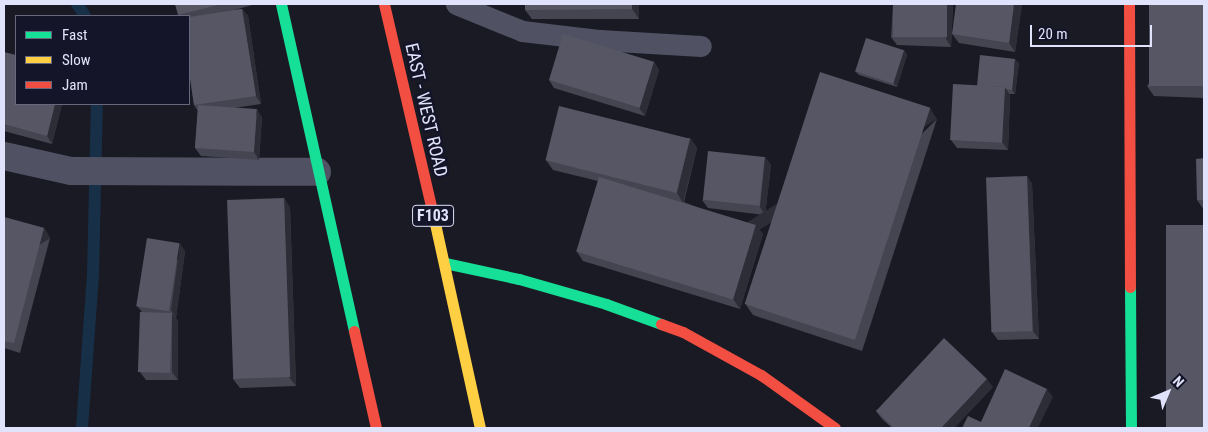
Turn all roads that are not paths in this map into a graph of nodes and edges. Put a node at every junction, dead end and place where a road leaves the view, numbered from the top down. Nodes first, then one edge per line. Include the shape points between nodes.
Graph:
1 (280, 4) edge
2 (384, 4) edge
3 (456, 4) edge
4 (1129, 4) edge
5 (701, 46) dead end
6 (4, 156) edge
7 (317, 172) junction
8 (445, 263) junction
9 (376, 428) edge
10 (480, 428) edge
11 (835, 428) edge
12 (1131, 428) edge

1 - 7 main road
2 - 8 main road, EAST - WEST ROAD / F103 via 414,143
3 - 5 lane via 522,31
4 - 12 main road
6 - 7 street via 72,170
7 - 9 main road via 351,308
8 - 10 main road, EAST - WEST ROAD / F103
8 - 11 main road via 519,278 606,304 683,332 761,375

